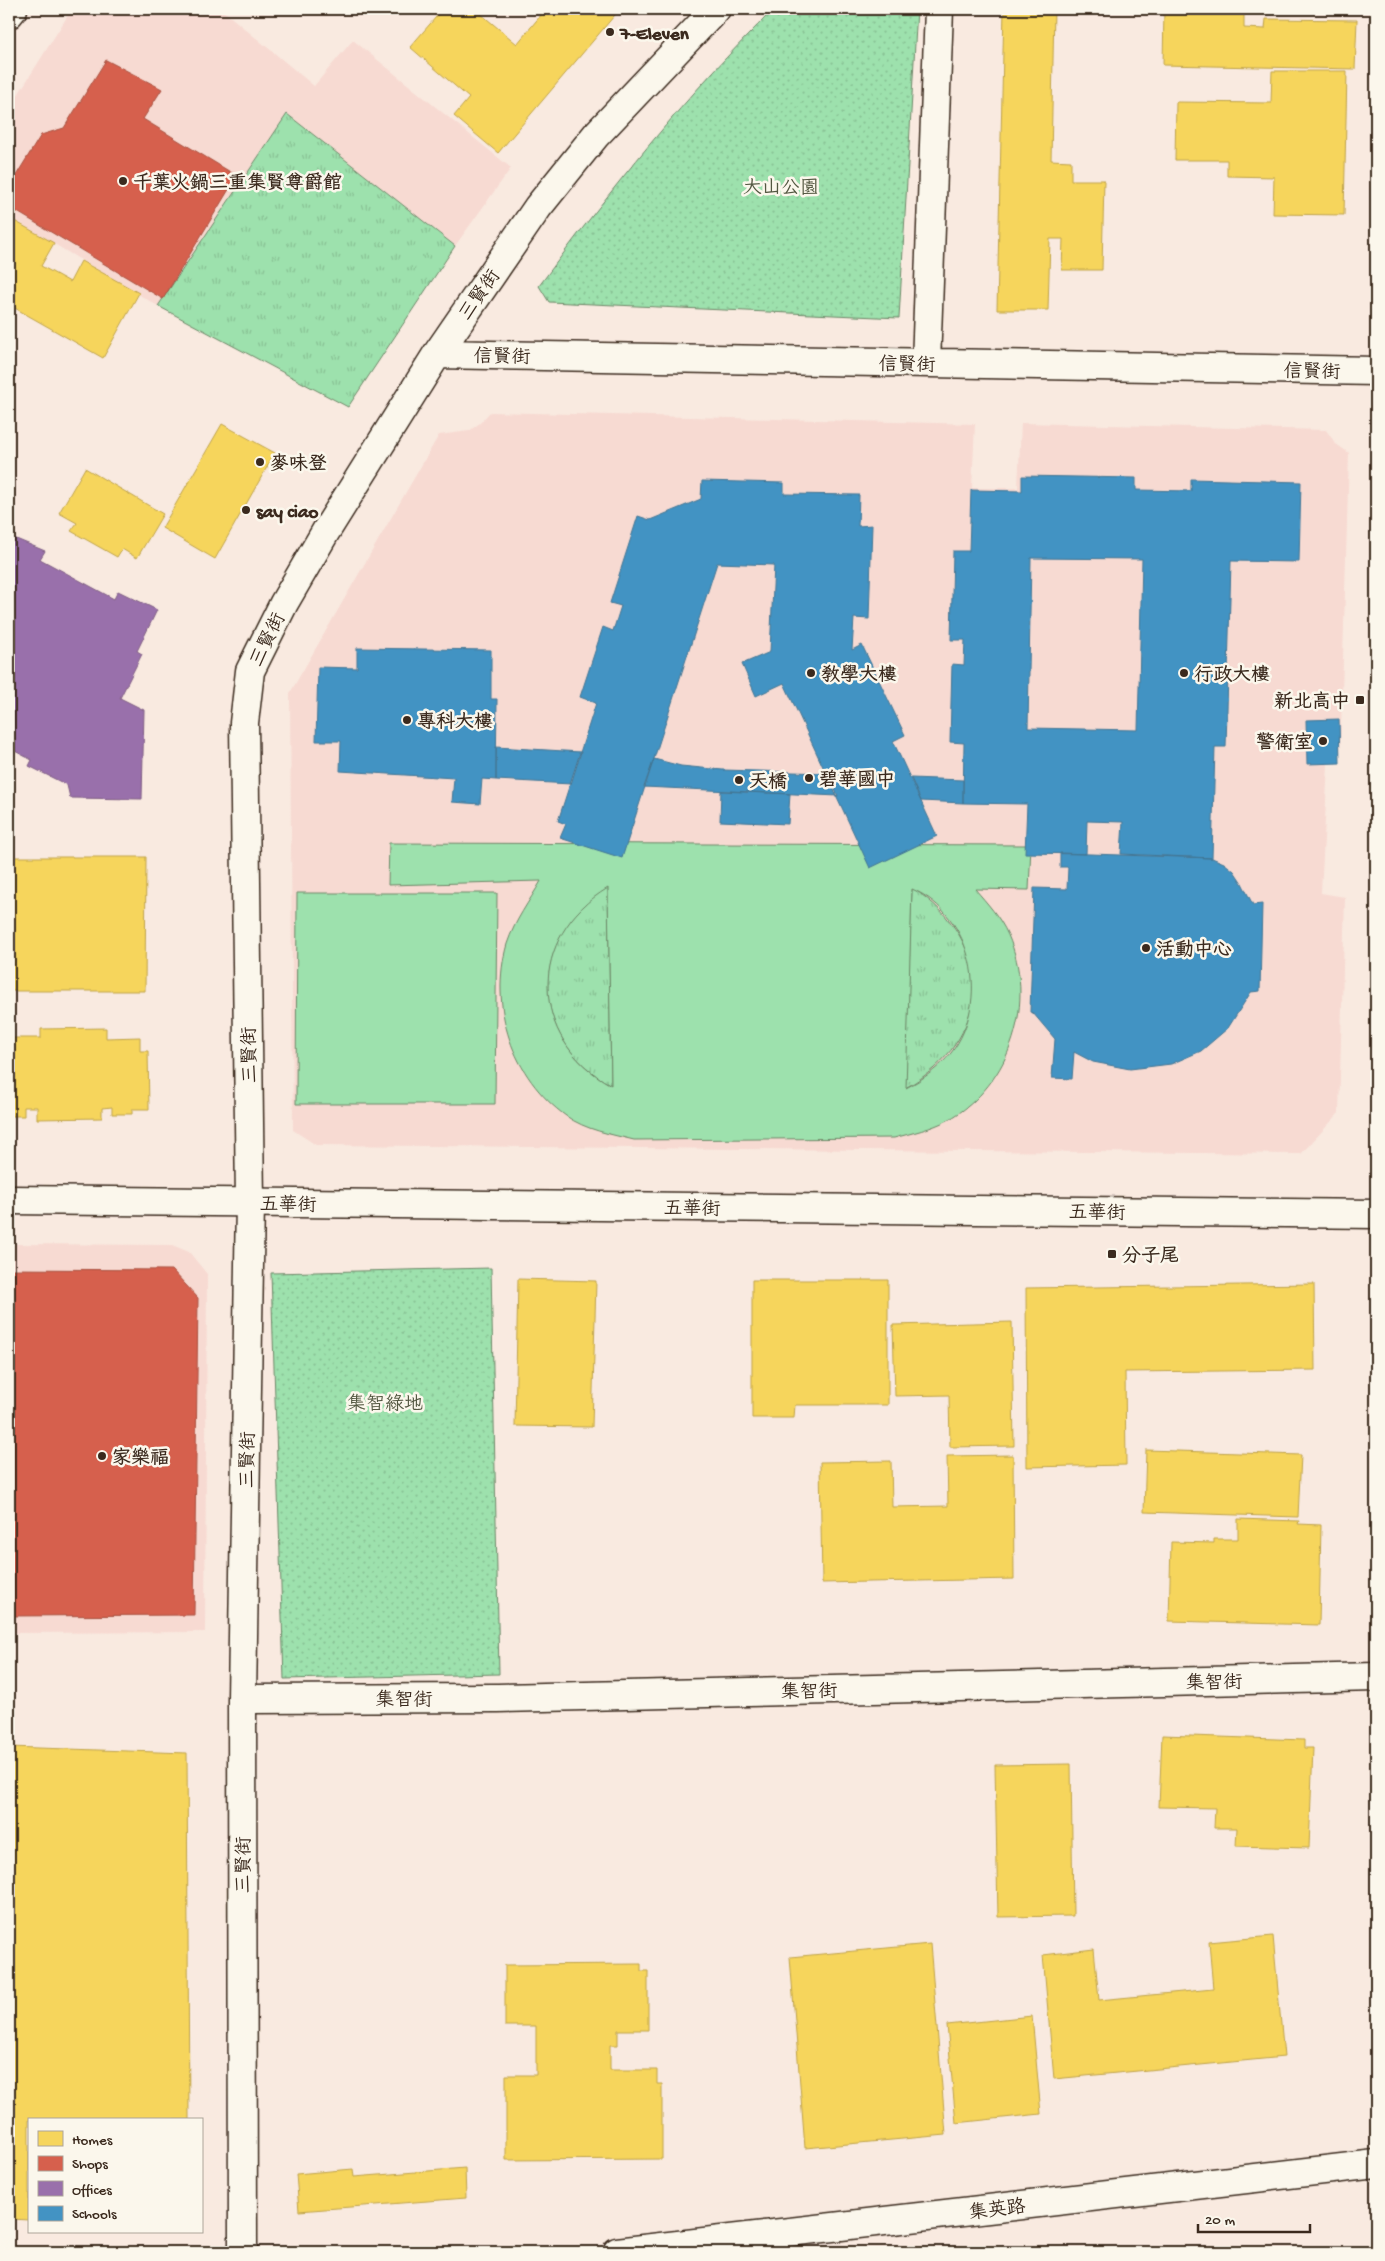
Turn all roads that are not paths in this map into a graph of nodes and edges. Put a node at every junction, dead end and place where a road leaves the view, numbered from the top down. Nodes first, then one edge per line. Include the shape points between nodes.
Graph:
1 (13, 9) edge
2 (716, 9) edge
3 (939, 9) edge
4 (9, 14) edge
5 (437, 354) junction
6 (926, 363) junction
7 (1376, 371) edge
8 (9, 1200) edge
9 (250, 1202) junction
10 (1376, 1214) edge
11 (1376, 1677) edge
12 (242, 1699) junction
13 (1376, 2164) edge
14 (243, 2252) edge
15 (617, 2252) edge

1 - 4 street
2 - 5 street, 三賢街 via 596,136 544,200
3 - 6 street
5 - 6 street, 信賢街
5 - 9 street, 三賢街 via 284,602 250,671 244,723
6 - 7 street, 信賢街
8 - 9 street, 五華街
9 - 10 street, 五華街
9 - 12 street, 三賢街
11 - 12 street, 集智街 via 508,1698
12 - 14 street, 三賢街
13 - 15 street, 集英路

